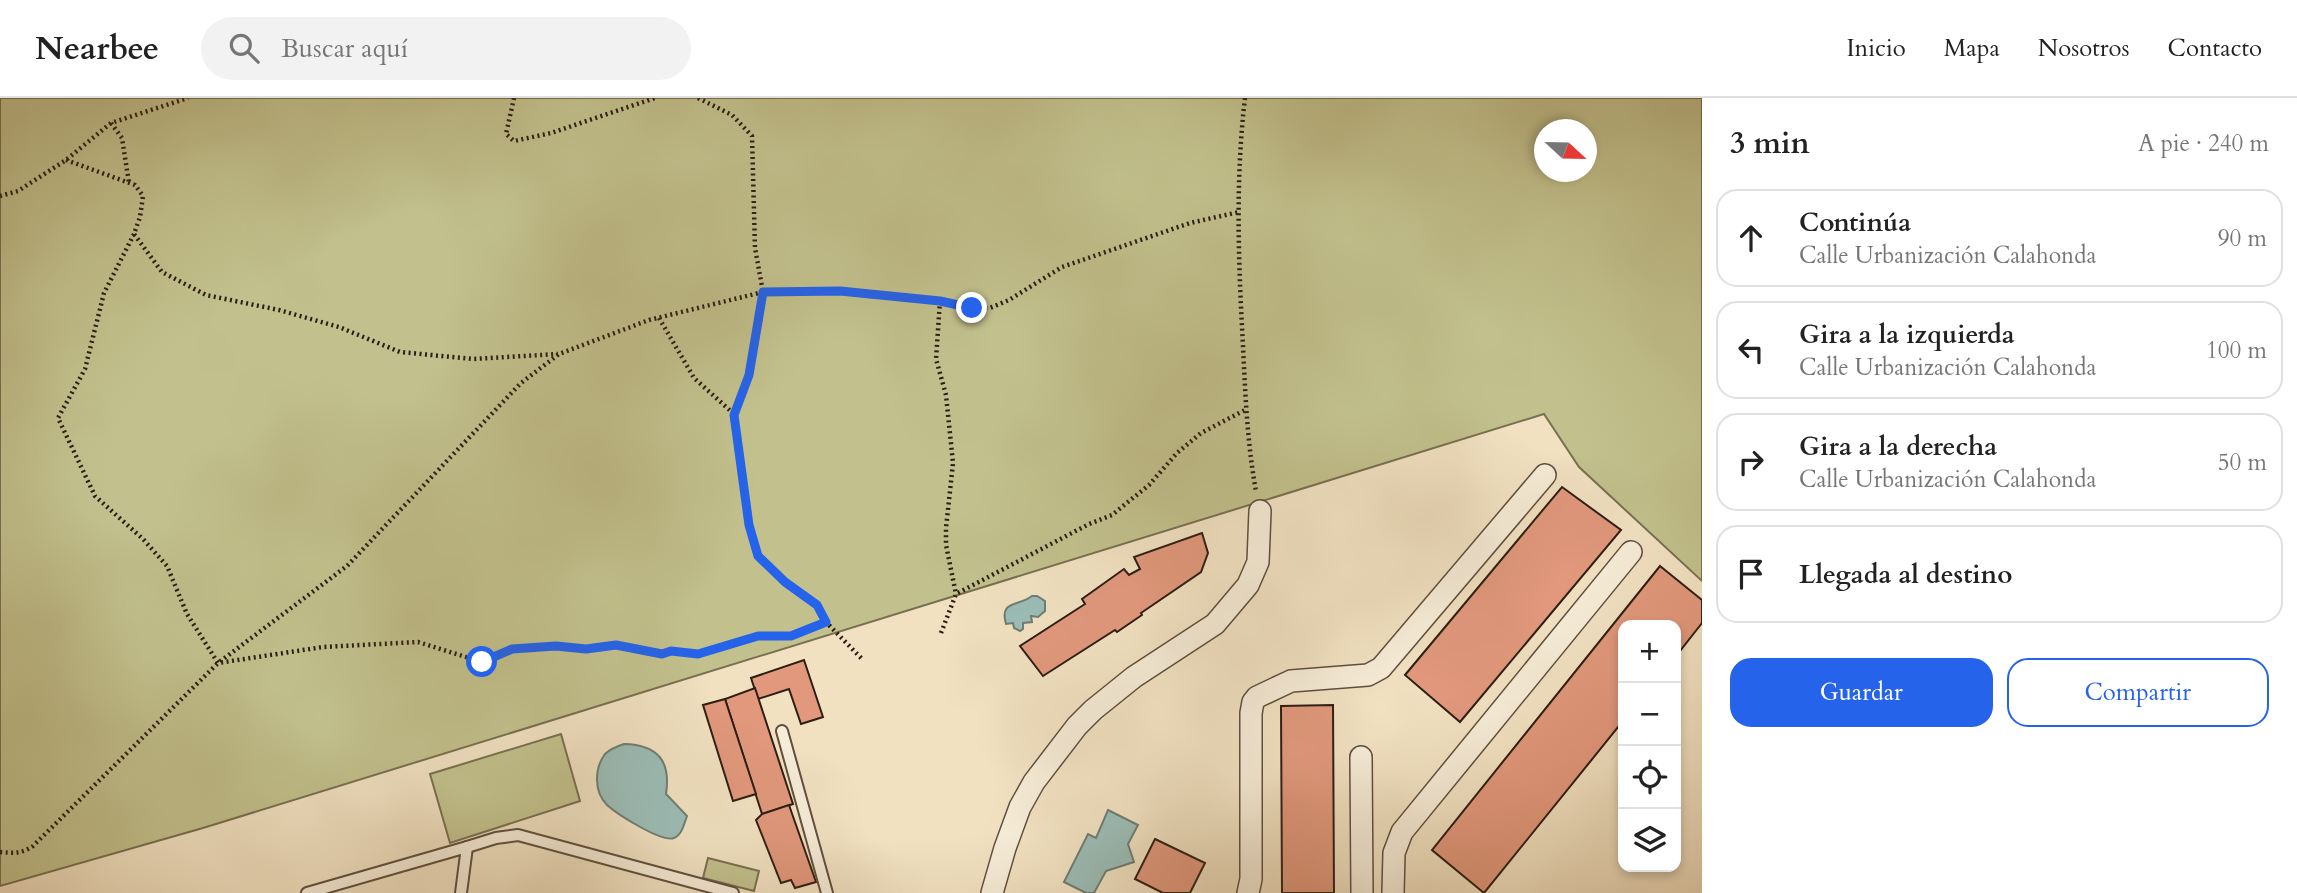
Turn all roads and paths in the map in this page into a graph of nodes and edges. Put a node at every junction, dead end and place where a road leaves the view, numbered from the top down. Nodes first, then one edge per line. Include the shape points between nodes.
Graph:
1 (188, 98) edge
2 (514, 98) edge
3 (655, 98) edge
4 (698, 98) edge
5 (1245, 98) edge
6 (111, 123) junction
7 (66, 160) junction
8 (130, 183) junction
9 (0, 196) edge
10 (1239, 212) junction
11 (134, 234) junction
12 (763, 292) junction
13 (940, 301) junction
14 (659, 318) junction
15 (559, 354) junction
16 (1246, 410) junction
17 (734, 415) junction
18 (1545, 475) dead end
19 (1260, 512) joint
20 (1631, 552) dead end
21 (956, 594) junction
22 (826, 622) junction
23 (941, 633) dead end
24 (863, 660) dead end
25 (218, 663) junction
26 (782, 732) dead end
27 (1361, 757) dead end
28 (467, 847) junction
29 (1, 853) edge
30 (307, 893) edge
31 (461, 893) edge
32 (733, 893) edge
33 (827, 893) edge
34 (992, 893) edge
35 (1248, 893) edge
36 (1362, 893) edge
37 (1393, 893) edge

1 - 6 path
2 - 3 path via 506,134 514,141
4 - 12 path via 732,115 752,136 755,248
5 - 10 path
6 - 7 path
6 - 8 path via 122,138
7 - 8 path
7 - 9 path via 18,191
8 - 11 path via 144,196
10 - 13 path via 1190,223 1062,267 990,307
10 - 16 path
11 - 15 path via 162,272 206,295 340,327 400,352 473,359
11 - 25 path via 103,293 85,369 58,418 95,496 167,566 187,614
12 - 13 path via 840,291
12 - 14 path
12 - 17 path via 749,375
13 - 21 path via 936,359 946,396 953,463 946,545
14 - 15 path
14 - 17 path via 694,378
15 - 25 path via 521,383 347,566
16 - 19 path via 1248,451
16 - 21 path via 1201,433 1112,515
17 - 22 path via 745,502 758,556 817,605
18 - 35 street via 1381,668 1368,675 1291,681 1253,702
19 - 34 street via 1258,562 1248,585 1215,624 1134,677 1077,726 1020,807
20 - 37 street via 1402,832 1395,845
21 - 23 path
22 - 24 path
22 - 25 path via 791,636 758,636 698,654 662,654 616,645 556,646 512,649 482,662 418,642 323,648
25 - 29 path via 33,846 23,852
26 - 33 lane
27 - 36 street
28 - 30 lane
28 - 31 lane
28 - 32 lane via 518,835

